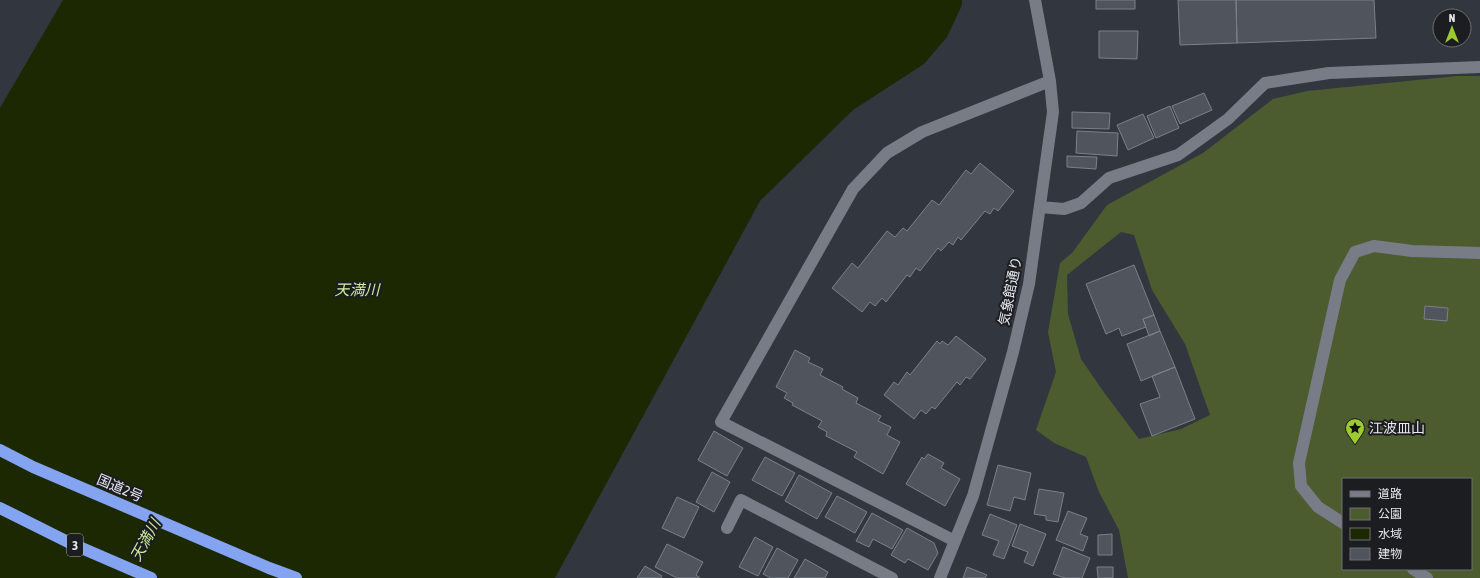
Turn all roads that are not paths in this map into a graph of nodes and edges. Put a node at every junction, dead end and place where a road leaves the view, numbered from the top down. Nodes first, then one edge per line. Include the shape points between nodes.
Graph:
1 (1036, 0) edge
2 (1480, 67) edge
3 (1050, 81) junction
4 (1040, 207) junction
5 (1480, 253) edge
6 (0, 450) edge
7 (0, 508) edge
8 (1342, 522) edge
9 (727, 528) dead end
10 (955, 542) junction
11 (1415, 570) edge
12 (151, 578) edge
13 (296, 578) edge
14 (892, 578) edge
15 (940, 578) edge
16 (1427, 578) edge

1 - 3 street, 気象館通り
2 - 4 street via 1329,73 1265,82 1228,119 1178,155 1109,178 1081,203 1064,209
3 - 4 street, 気象館通り via 1053,112
3 - 10 street via 922,132 887,153 853,189 722,422
4 - 10 street, 気象館通り via 1028,284 1013,352 973,496
5 - 8 street via 1412,251 1374,246 1355,252 1340,280 1299,463 1301,486 1318,507
6 - 13 highway, 国道2号 via 40,470
7 - 12 highway, 3 via 70,543
9 - 14 street via 741,500
10 - 15 street, 気象館通り
11 - 16 street

